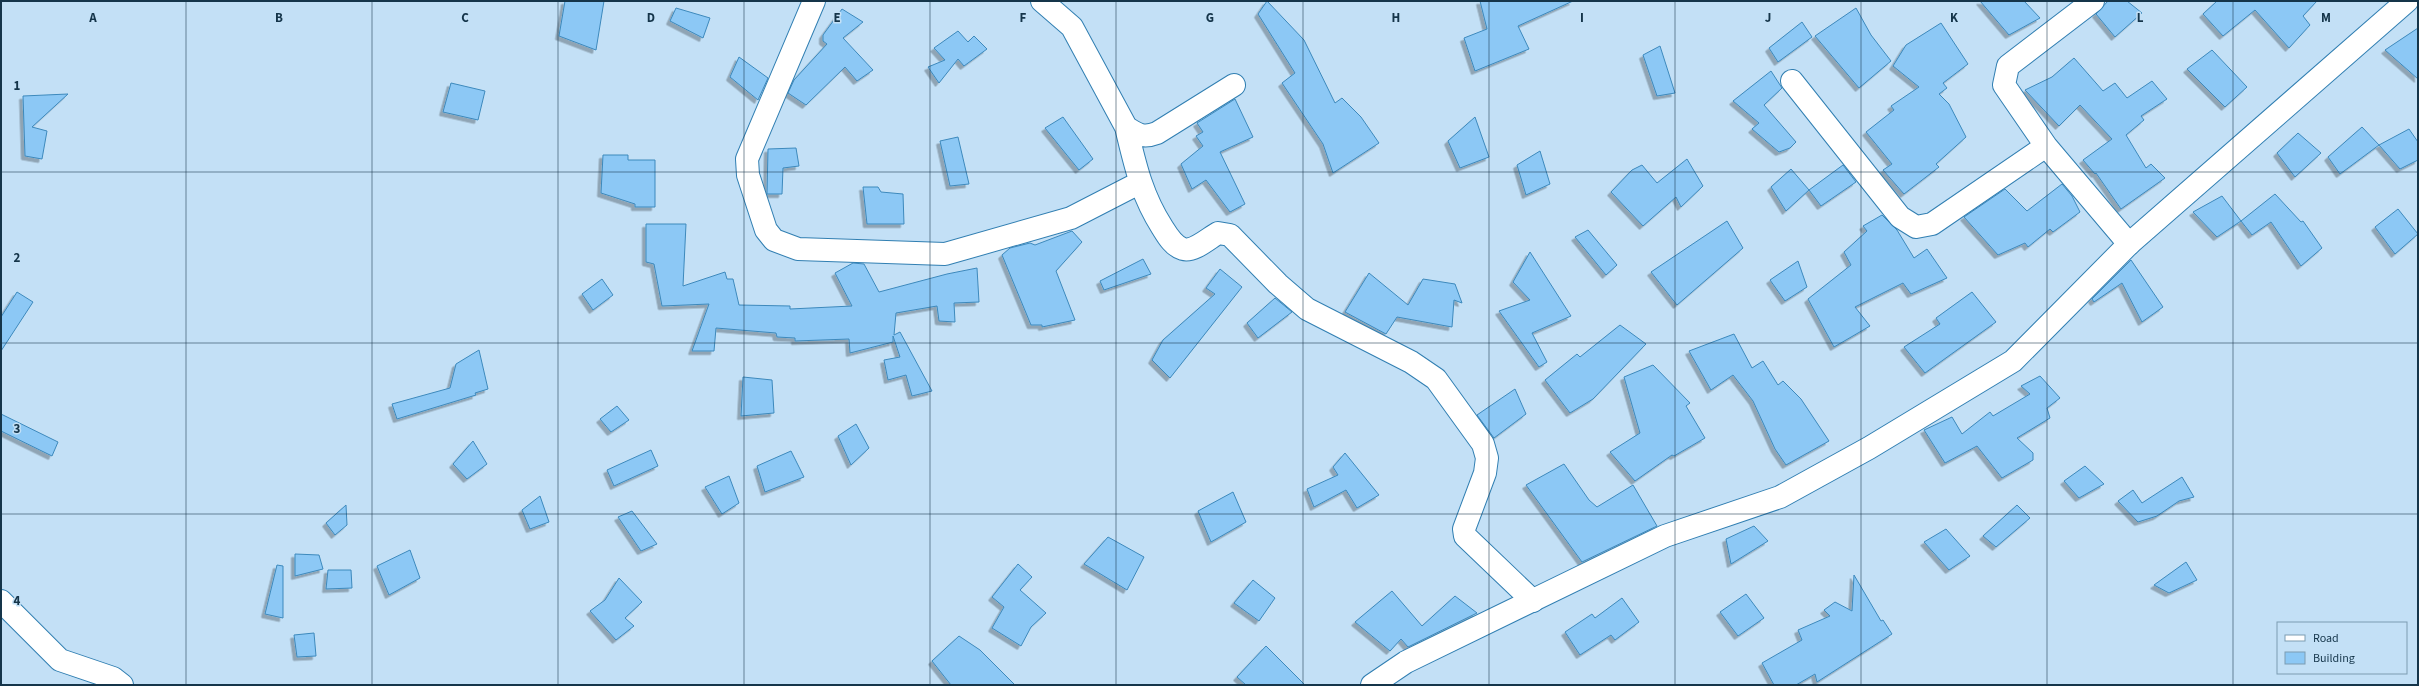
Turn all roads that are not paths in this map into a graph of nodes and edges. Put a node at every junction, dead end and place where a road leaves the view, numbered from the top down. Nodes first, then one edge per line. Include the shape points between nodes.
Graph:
1 (814, 1) edge
2 (1042, 1) edge
3 (2093, 1) edge
4 (2407, 1) edge
5 (1792, 81) dead end
6 (1234, 85) dead end
7 (1126, 127) junction
8 (2046, 146) junction
9 (1139, 182) junction
10 (2129, 244) junction
11 (1533, 600) junction
12 (1, 601) edge
13 (122, 685) edge
14 (1372, 685) edge

1 - 9 street via 747,159 748,175 766,230 774,240 798,249 945,254 1071,218
2 - 7 street via 1072,27
3 - 8 street via 2008,66 2004,85
4 - 10 street
5 - 8 street via 1900,217 1916,227 1932,224
6 - 7 street via 1157,133 1146,137
7 - 9 street
8 - 10 street
9 - 11 street via 1148,205 1170,240 1182,249 1190,249 1218,233 1230,235 1306,309 1411,362 1436,379 1483,444 1487,458 1485,473 1464,529 1465,536
10 - 11 street via 2013,361 1869,448 1780,497 1665,536
11 - 14 street via 1406,662
12 - 13 street via 60,660 113,678

